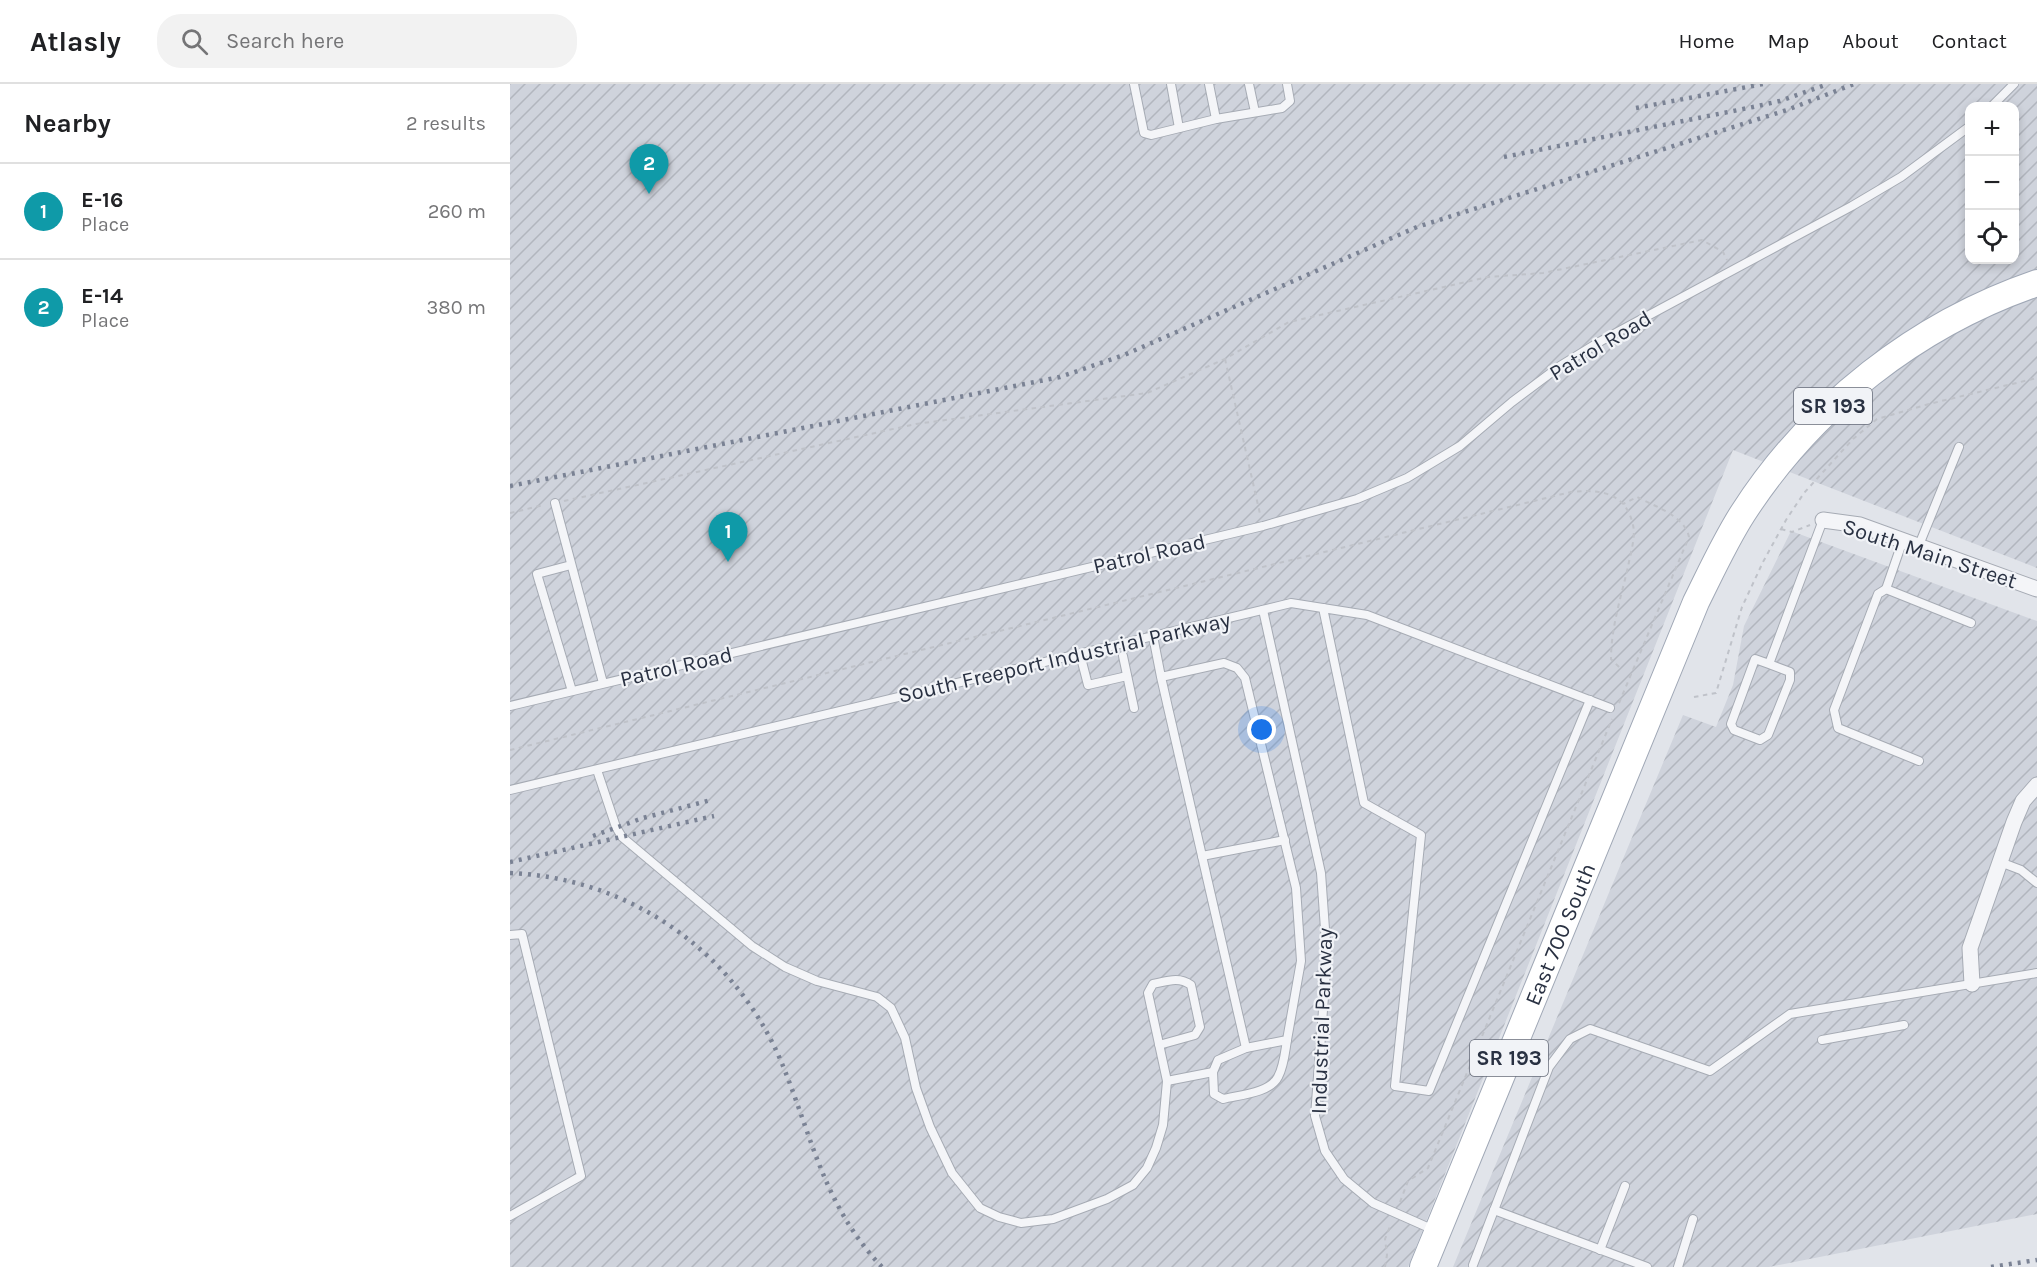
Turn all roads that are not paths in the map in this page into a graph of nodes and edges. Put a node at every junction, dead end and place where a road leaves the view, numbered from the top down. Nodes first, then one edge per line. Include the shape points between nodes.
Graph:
1 (1134, 84) edge
2 (1171, 84) edge
3 (1209, 84) edge
4 (1249, 84) edge
5 (1287, 84) edge
6 (2014, 84) edge
7 (1996, 102) edge
8 (1255, 112) junction
9 (1216, 119) junction
10 (1179, 128) junction
11 (1965, 130) edge
12 (2037, 283) edge
13 (1959, 447) dead end
14 (555, 503) road end
15 (1823, 520) joint
16 (1903, 540) junction
17 (1919, 545) junction
18 (571, 565) junction
19 (1886, 589) junction
20 (2037, 589) edge
21 (1323, 608) junction
22 (1263, 610) junction
23 (1971, 623) dead end
24 (1153, 636) junction
25 (1080, 654) junction
26 (1123, 656) dead end
27 (1768, 664) junction
28 (1127, 676) junction
29 (1161, 677) junction
30 (603, 683) junction
31 (573, 691) junction
32 (1590, 700) junction
33 (510, 706) edge
34 (1614, 707) road end
35 (1134, 708) dead end
36 (1919, 761) dead end
37 (597, 770) junction
38 (2037, 785) edge
39 (510, 790) edge
40 (1285, 840) junction
41 (1202, 856) junction
42 (2000, 862) junction
43 (2036, 878) edge
44 (510, 935) edge
45 (2037, 973) edge
46 (1972, 984) junction
47 (1904, 1025) dead end
48 (1287, 1040) junction
49 (1822, 1040) dead end
50 (1159, 1045) junction
51 (1246, 1048) junction
52 (1213, 1072) junction
53 (1167, 1081) junction
54 (1625, 1186) dead end
55 (1494, 1210) junction
56 (510, 1216) edge
57 (1693, 1219) dead end
58 (1438, 1231) junction
59 (1600, 1250) junction
60 (1473, 1265) dead end
61 (1423, 1267) edge
62 (1647, 1267) edge
63 (1678, 1267) edge

1 - 10 lane via 1144,133
2 - 10 lane
3 - 9 lane
4 - 8 lane
5 - 8 lane via 1290,101 1282,108
6 - 7 lane
8 - 9 lane
9 - 10 lane
11 - 30 lane, Patrol Road via 1901,177 1852,206 1601,341 1560,366 1460,446 1407,478 1357,499
12 - 58 main road, East 700 South / SR 193 via 1965,312 1879,366 1798,440 1756,495 1696,602
13 - 17 lane
14 - 18 lane
15 - 16 street, South Main Street via 1860,525
15 - 27 lane
16 - 17 street, South Main Street
16 - 19 lane
17 - 20 street, South Main Street
18 - 30 lane
18 - 31 lane via 537,574
19 - 23 lane
19 - 36 lane via 1878,594 1834,710 1838,728
21 - 22 lane, South Freeport Industrial Parkway via 1291,603
21 - 32 lane, South Freeport Industrial Parkway via 1367,615
21 - 32 lane via 1364,803 1421,836 1395,1086 1429,1091
22 - 24 lane, South Freeport Industrial Parkway
22 - 58 lane, Industrial Parkway via 1321,873 1327,957 1315,1116 1325,1150 1344,1179 1372,1203
24 - 25 lane, South Freeport Industrial Parkway
24 - 29 lane
25 - 28 lane via 1088,685
25 - 37 lane, South Freeport Industrial Parkway
26 - 28 lane
27 - 27 lane via 1790,672 1790,681 1768,735 1760,740 1734,730 1731,724 1755,659
28 - 35 lane
29 - 40 lane via 1224,663 1237,668 1245,678
29 - 41 lane
30 - 31 lane, Patrol Road
31 - 33 lane, Patrol Road
32 - 34 lane, South Freeport Industrial Parkway
37 - 39 lane, South Freeport Industrial Parkway
37 - 53 lane via 622,837 752,946 785,967 817,981 877,997 891,1008 905,1038 930,1127 952,1173 980,1208 1021,1223 1053,1219 1133,1185 1156,1148 1163,1125
38 - 42 street via 2023,801
40 - 41 lane
40 - 48 lane via 1296,888 1301,961
41 - 51 lane
42 - 43 lane
42 - 46 street via 1970,948
44 - 56 lane via 522,934 581,1176
45 - 46 lane
46 - 55 lane via 1790,1014 1710,1071 1590,1029 1570,1039 1549,1066
47 - 49 lane
48 - 51 lane
48 - 52 lane via 1277,1080 1260,1091 1223,1099 1214,1094
50 - 50 lane via 1148,993 1153,984 1184,980 1191,985 1200,1027 1195,1035
50 - 53 lane
51 - 52 lane via 1218,1060
52 - 53 lane
54 - 59 lane
55 - 59 lane
55 - 60 lane
57 - 63 lane
58 - 61 main road, East 700 South / SR 193
59 - 62 lane

